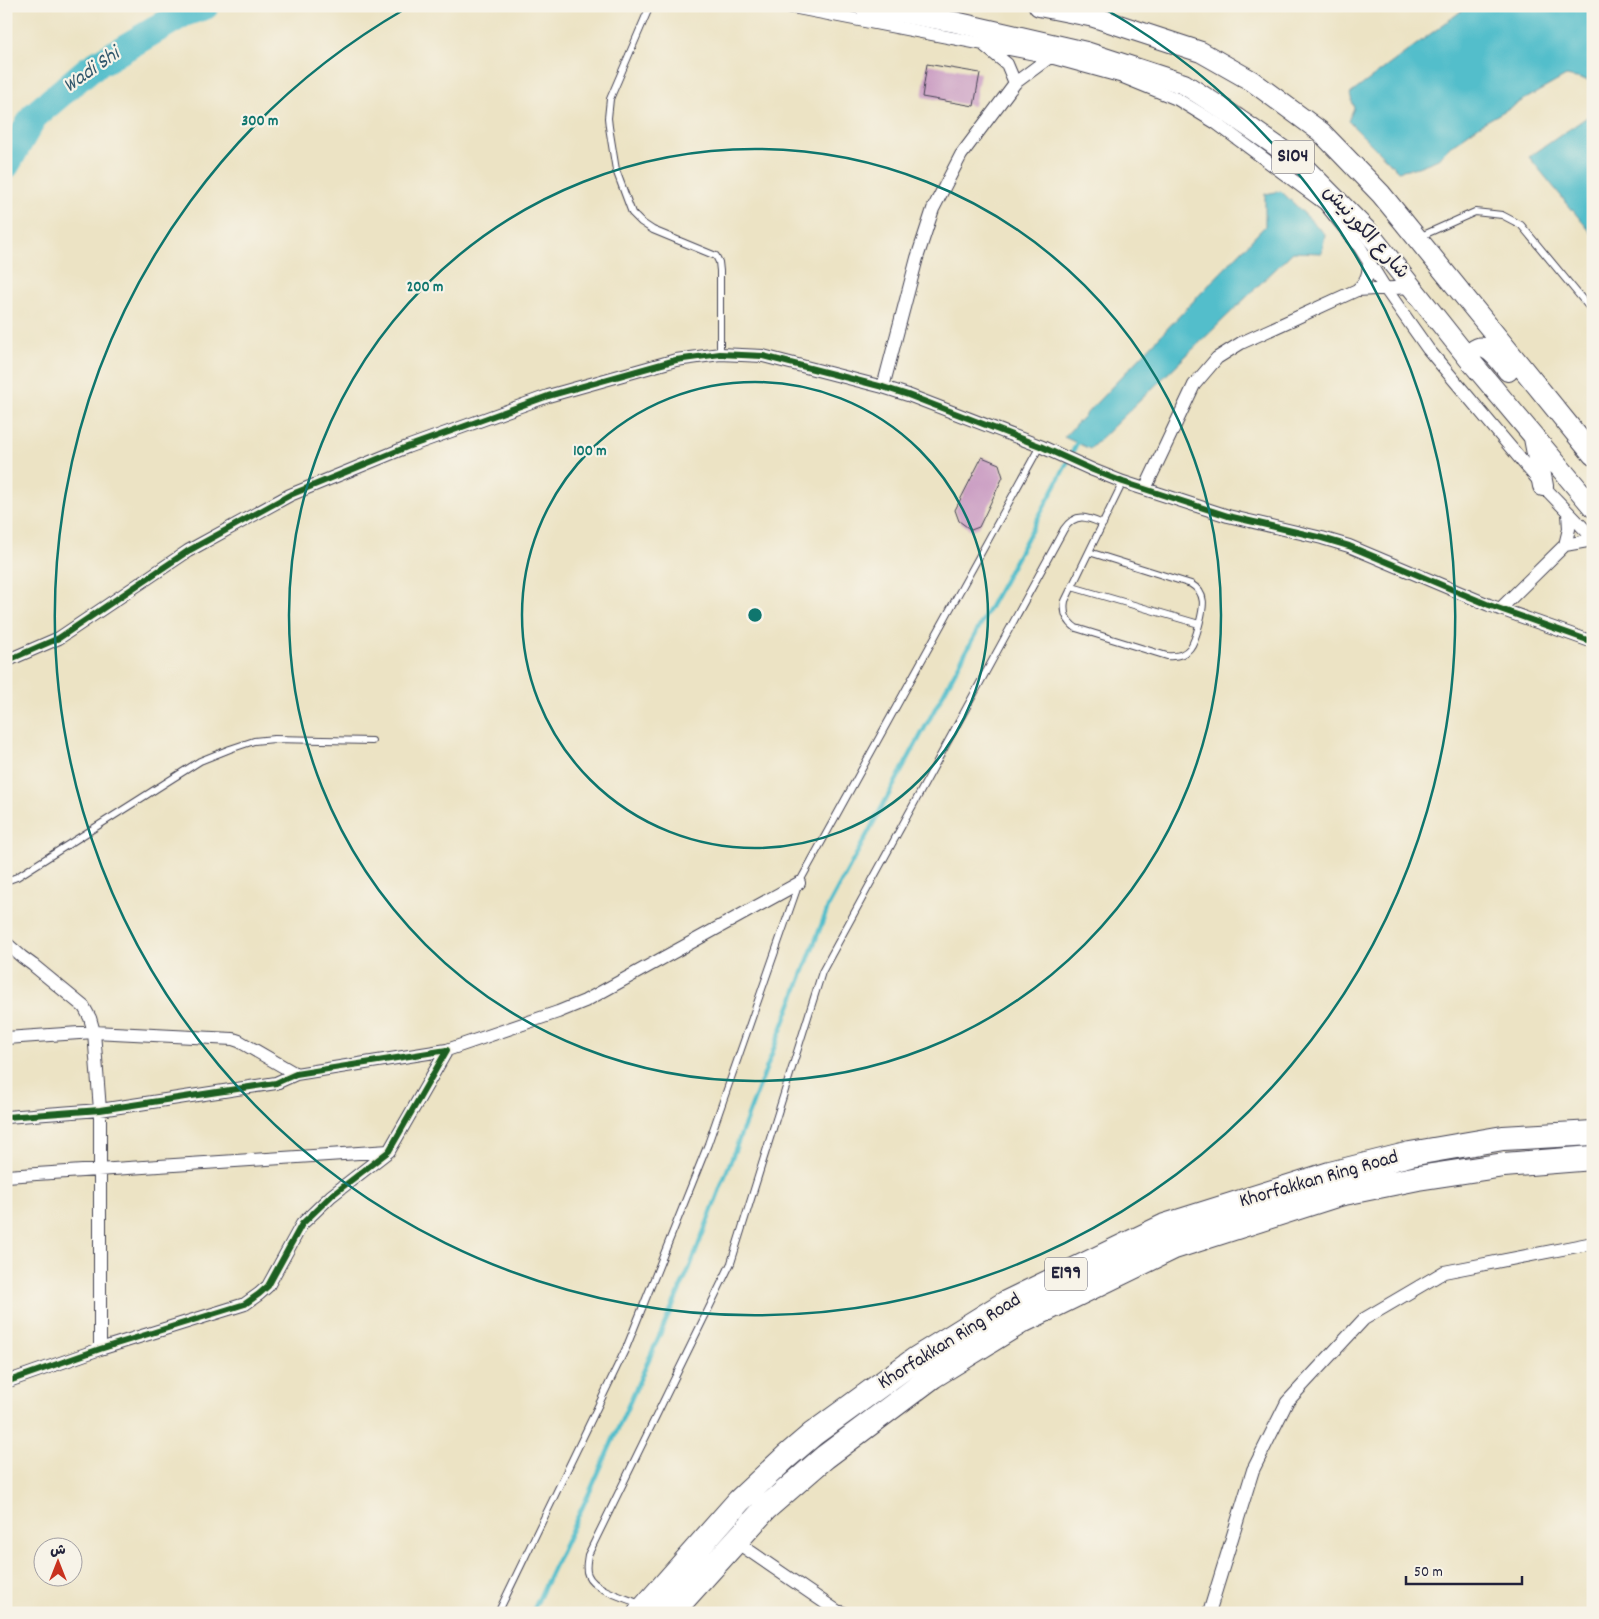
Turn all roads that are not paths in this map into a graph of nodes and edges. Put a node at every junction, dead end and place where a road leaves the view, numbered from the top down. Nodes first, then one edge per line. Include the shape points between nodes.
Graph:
1 (650, 6) edge
2 (787, 6) edge
3 (859, 6) edge
4 (864, 6) edge
5 (1038, 6) edge
6 (876, 24) junction
7 (983, 44) junction
8 (1093, 54) junction
9 (1050, 58) junction
10 (1071, 64) junction
11 (1014, 83) junction
12 (1368, 232) junction
13 (1418, 238) junction
14 (1369, 262) junction
15 (1413, 287) junction
16 (1385, 288) junction
17 (1357, 290) junction
18 (1593, 312) edge
19 (720, 354) junction
20 (1468, 358) junction
21 (883, 387) junction
22 (1546, 398) junction
23 (1534, 436) junction
24 (1040, 446) junction
25 (1593, 455) edge
26 (1123, 482) junction
27 (1543, 486) junction
28 (1145, 489) junction
29 (1593, 507) edge
30 (1568, 513) junction
31 (1103, 524) junction
32 (1593, 539) edge
33 (1565, 545) junction
34 (1089, 552) junction
35 (1072, 588) junction
36 (1500, 610) junction
37 (1199, 624) junction
38 (1593, 642) edge
39 (6, 661) edge
40 (372, 741) dead end
41 (6, 881) edge
42 (799, 884) junction
43 (6, 943) edge
44 (94, 1032) junction
45 (6, 1038) edge
46 (447, 1050) junction
47 (296, 1074) junction
48 (100, 1110) junction
49 (6, 1118) edge
50 (1593, 1133) edge
51 (388, 1151) junction
52 (1593, 1158) edge
53 (100, 1170) junction
54 (6, 1176) edge
55 (1593, 1243) edge
56 (100, 1349) junction
57 (6, 1382) edge
58 (735, 1541) junction
59 (643, 1610) edge
60 (498, 1613) edge
61 (671, 1613) edge
62 (844, 1613) edge
63 (1209, 1613) edge

1 - 19 lane via 610,98 608,118 616,170 632,214 641,222 716,256 720,271
2 - 6 street
3 - 6 main road
4 - 8 main road, شارع الكورنيش / S104 via 955,22
5 - 13 main road, شارع الكورنيش / S104 via 1094,17 1201,52 1252,81 1321,132
6 - 7 street
7 - 9 street
7 - 11 street via 1008,64
8 - 10 main road
8 - 12 main road, شارع الكورنيش / S104 via 1184,84 1226,111 1298,161
9 - 10 street
9 - 11 street
10 - 14 street via 1123,77 1177,98 1216,123 1325,204
11 - 21 street via 961,155 933,208
12 - 14 street
12 - 15 main road, شارع الكورنيش / S104
13 - 18 lane via 1475,212 1502,215 1521,225
13 - 22 main road, شارع الكورنيش / S104
14 - 16 street
14 - 17 street via 1368,276
15 - 16 street
15 - 20 main road, شارع الكورنيش / S104
16 - 17 street
16 - 27 street via 1428,349
17 - 28 street via 1240,343 1217,358 1194,386
19 - 21 street via 763,356
19 - 39 street via 676,360 548,396 407,447 290,495 188,551 59,638
20 - 22 main road via 1477,348 1490,350 1521,383
20 - 23 main road, شارع الكورنيش / S104
21 - 24 street
22 - 25 main road, شارع الكورنيش / S104
23 - 27 main road
23 - 29 main road, شارع الكورنيش / S104
24 - 26 street
24 - 42 lane
26 - 28 street
26 - 31 lane
27 - 30 street
28 - 36 street via 1228,516 1349,546
30 - 32 street
30 - 33 street
31 - 34 lane
31 - 59 lane via 1081,517 1068,523 1064,529 822,972 731,1264 588,1555 587,1574 592,1583
32 - 33 street
33 - 36 street
34 - 35 lane
34 - 37 lane via 1196,587 1204,601
35 - 37 lane
35 - 37 lane via 1064,608 1070,624 1167,656 1179,656 1189,650 1196,640
36 - 38 street
40 - 41 lane via 274,739 230,749 200,761
42 - 46 street via 586,1001
42 - 60 lane via 708,1144 628,1346
43 - 44 street via 84,1007
44 - 45 street
44 - 47 street via 233,1039
44 - 48 street
46 - 47 street
46 - 51 street
47 - 48 street via 276,1083
48 - 49 street
48 - 53 street
50 - 59 highway, Khorfakkan Ring Road / E199 via 1503,1138 1410,1154 1330,1174 1165,1226 1006,1303 916,1359 800,1445 739,1501
51 - 53 street
51 - 56 street via 302,1224 268,1286 245,1304
52 - 58 highway, Khorfakkan Ring Road / E199 via 1504,1165 1339,1194 1174,1247 1022,1321 933,1376 825,1457 765,1509
53 - 54 street
53 - 56 street
55 - 63 street via 1444,1272 1364,1319 1288,1402 1254,1470
56 - 57 street
58 - 61 highway, Khorfakkan Ring Road / E199
58 - 62 street

